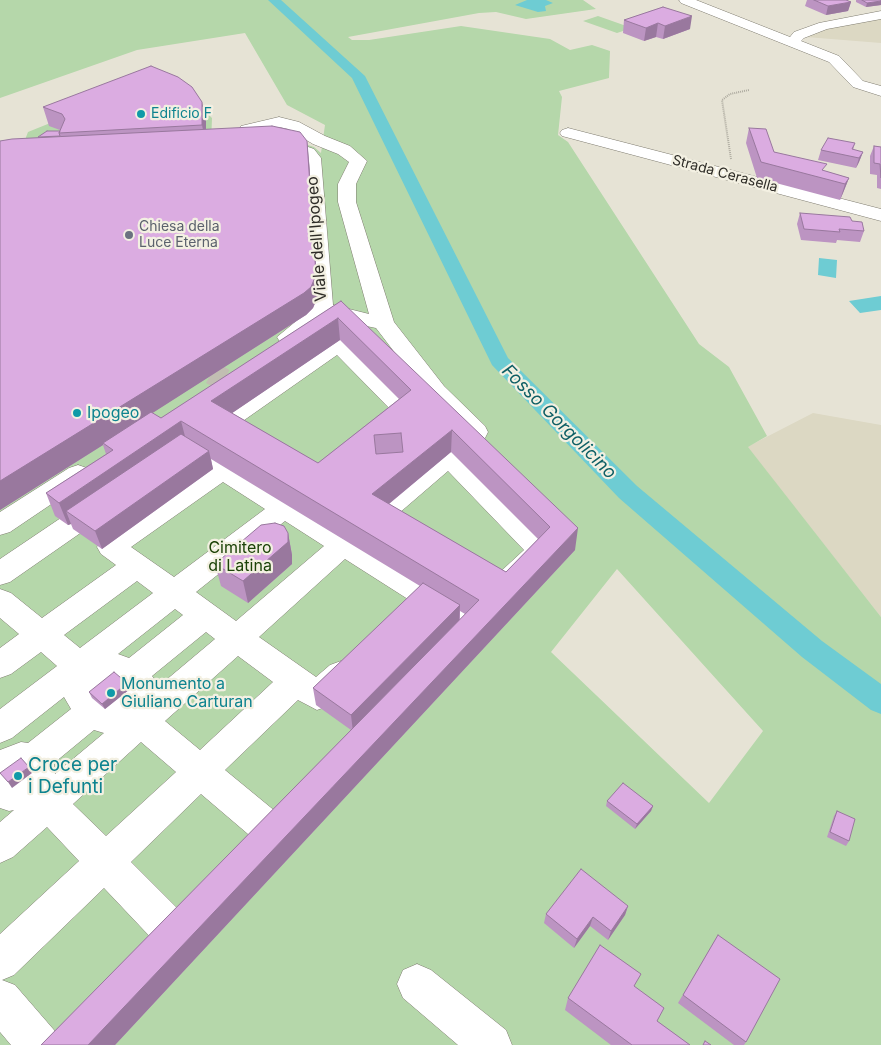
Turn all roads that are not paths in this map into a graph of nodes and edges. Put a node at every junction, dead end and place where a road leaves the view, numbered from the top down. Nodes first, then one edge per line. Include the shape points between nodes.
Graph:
1 (686, 0) edge
2 (881, 14) edge
3 (793, 43) junction
4 (881, 91) edge
5 (568, 134) dead end
6 (881, 215) edge
7 (324, 308) junction
8 (383, 323) junction
9 (272, 347) edge
10 (490, 446) edge
11 (96, 462) edge
12 (162, 464) edge
13 (223, 470) junction
14 (318, 481) joint
15 (129, 486) edge
16 (284, 508) junction
17 (379, 515) joint
18 (0, 525) edge
19 (343, 544) junction
20 (136, 566) junction
21 (0, 574) edge
22 (174, 593) junction
23 (0, 602) edge
24 (204, 616) junction
25 (41, 635) junction
26 (236, 638) junction
27 (360, 656) edge
28 (0, 665) edge
29 (427, 665) edge
30 (296, 681) junction
31 (111, 693) junction
32 (0, 728) edge
33 (201, 772) junction
34 (17, 775) edge
35 (268, 828) edge
36 (0, 846) edge
37 (105, 862) junction
38 (170, 929) edge
39 (0, 960) edge
40 (417, 984) dead end
41 (0, 1000) edge
42 (53, 1043) edge
43 (491, 1045) edge

1 - 3 street
2 - 3 street via 824,26 799,35
3 - 4 street via 834,59 858,84
5 - 6 street, Strada Cerasella
7 - 8 street
7 - 8 street, Viale dell'Ipogeo via 312,158 293,146 236,146 247,129 279,122 293,125 344,150 358,161 347,184 347,202
7 - 9 street, Viale dell'Ipogeo via 317,317
8 - 10 street via 431,395
11 - 18 street
12 - 13 street via 186,447
13 - 16 street
13 - 20 street via 111,548
14 - 14 street via 223,424 339,344 407,412
15 - 21 street
16 - 19 street
16 - 22 street
17 - 17 street via 449,456 541,550 502,588
19 - 26 street
19 - 29 street via 413,605 468,622
20 - 22 street
20 - 25 street
22 - 24 street
22 - 31 street
23 - 25 street
24 - 26 street
24 - 31 street
25 - 28 street
25 - 31 street
26 - 30 street
26 - 31 street
27 - 30 street via 317,696
30 - 33 street
31 - 32 street
31 - 33 street
31 - 34 street
31 - 34 street
33 - 35 street
33 - 37 street
34 - 36 street
34 - 37 street
37 - 38 street
37 - 39 street
40 - 43 street
41 - 42 street

